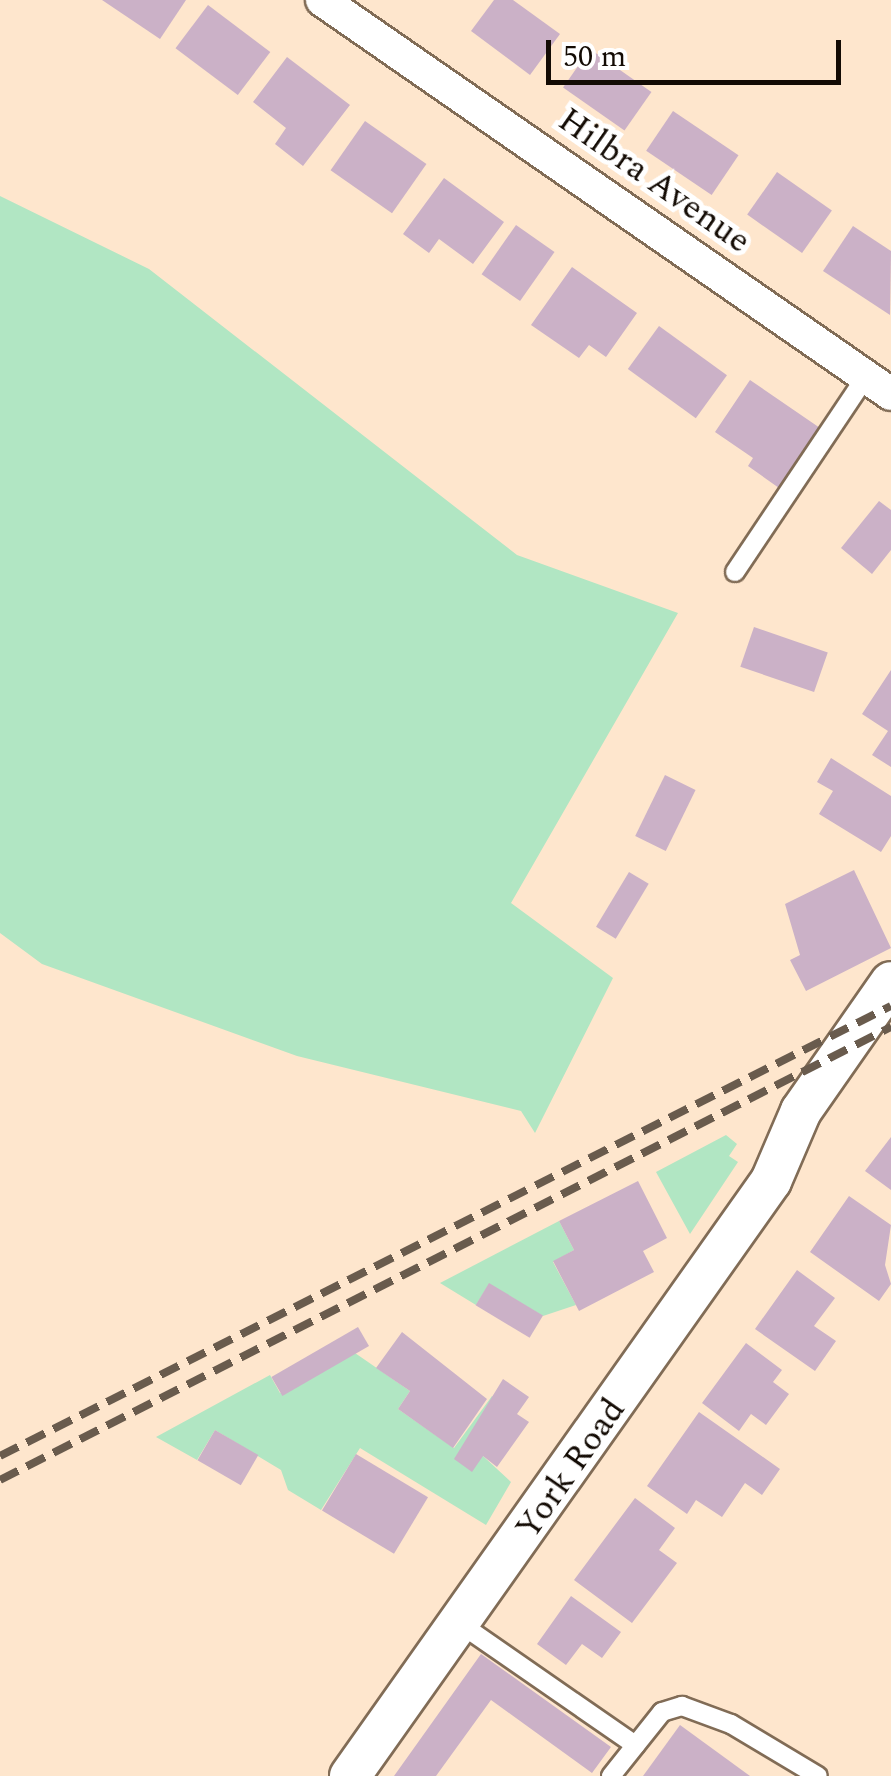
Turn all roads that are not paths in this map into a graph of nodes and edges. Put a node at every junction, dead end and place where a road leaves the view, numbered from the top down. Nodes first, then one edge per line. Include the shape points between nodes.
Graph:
1 (322, 0) edge
2 (878, 385) edge
3 (735, 572) dead end
4 (891, 982) edge
5 (891, 1029) edge
6 (786, 1157) junction
7 (462, 1624) junction
8 (634, 1745) junction
9 (350, 1776) edge
10 (611, 1776) edge
11 (818, 1776) edge

1 - 2 street, Hilbra Avenue
2 - 3 lane
4 - 6 street, York Road via 801,1111
5 - 6 street, York Road via 820,1129
6 - 7 street, York Road
7 - 8 lane
7 - 9 street, York Road
8 - 10 lane
8 - 11 lane via 662,1712 682,1706 731,1724

